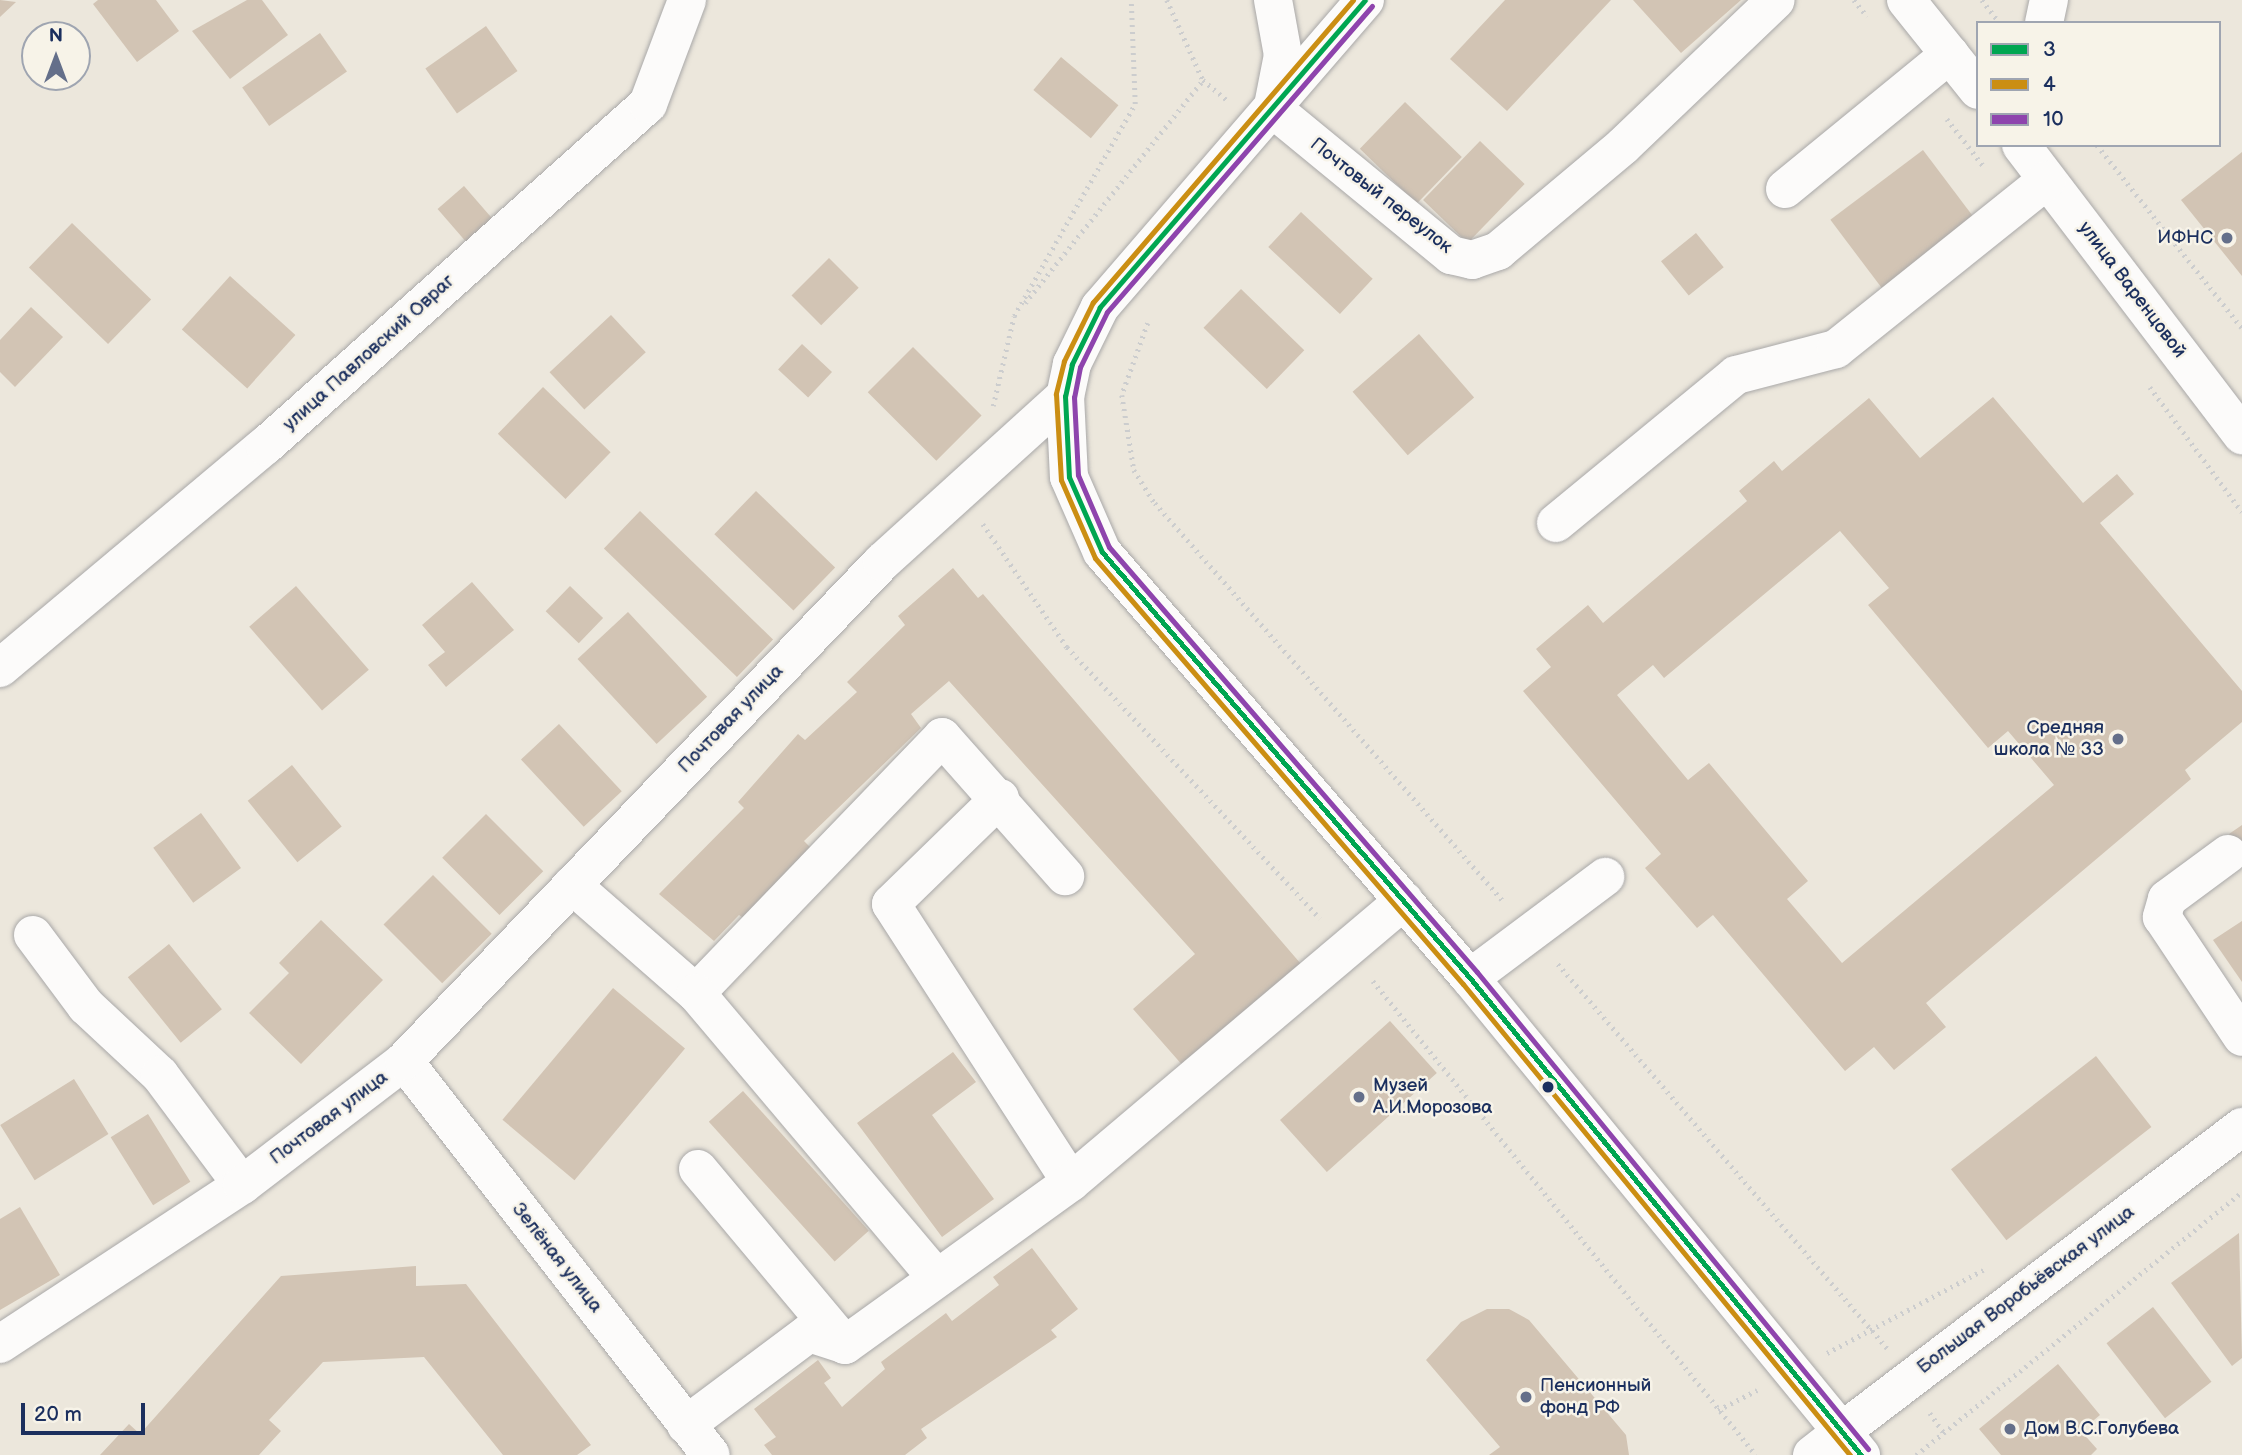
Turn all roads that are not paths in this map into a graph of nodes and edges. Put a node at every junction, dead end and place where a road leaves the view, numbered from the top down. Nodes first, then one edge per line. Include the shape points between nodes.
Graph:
1 (687, 0) edge
2 (1273, 0) edge
3 (1365, 0) edge
4 (1776, 0) edge
5 (1906, 0) edge
6 (2049, 0) edge
7 (2044, 21) edge
8 (1969, 76) edge
9 (1272, 108) junction
10 (2022, 147) edge
11 (2047, 180) junction
12 (1786, 189) dead end
13 (1065, 396) junction
14 (2239, 425) edge
15 (1556, 523) dead end
16 (0, 668) edge
17 (1000, 798) junction
18 (2228, 855) dead end
19 (1065, 876) dead end
20 (1605, 877) dead end
21 (572, 885) junction
22 (1404, 901) junction
23 (33, 935) dead end
24 (1470, 978) junction
25 (696, 993) junction
26 (2242, 1037) edge
27 (404, 1061) junction
28 (2242, 1128) edge
29 (698, 1169) dead end
30 (1071, 1182) junction
31 (242, 1185) junction
32 (937, 1278) junction
33 (0, 1344) edge
34 (845, 1345) junction
35 (686, 1424) junction
36 (1838, 1447) edge
37 (711, 1455) edge

1 - 16 street, улица Павловский Овраг via 648,104 265,446
2 - 9 street via 1283,55
3 - 9 street
4 - 9 street, Почтовый переулок via 1623,146 1498,251 1472,260 1451,255
5 - 8 street
6 - 7 street
8 - 12 street
9 - 13 street via 1100,307 1079,344
10 - 11 street, улица Варенцовой
11 - 14 street, улица Варенцовой
11 - 15 street via 1836,349 1737,375
13 - 21 street, Почтовая улица via 966,482
13 - 22 street via 1069,477 1102,552
17 - 19 street
17 - 25 street via 942,737
17 - 30 street via 891,904
18 - 26 street via 2167,899 2162,917
20 - 24 street
21 - 25 street
21 - 27 street, Почтовая улица
22 - 24 street
22 - 30 street
23 - 31 street via 86,1006 160,1075
24 - 36 street
25 - 32 street
27 - 31 street, Почтовая улица
27 - 35 street, Зелёная улица
28 - 36 street, Большая Воробьёвская улица
29 - 34 street
30 - 32 street
31 - 33 street, Почтовая улица
32 - 34 street
34 - 35 street via 809,1333
35 - 37 street, Зелёная улица

